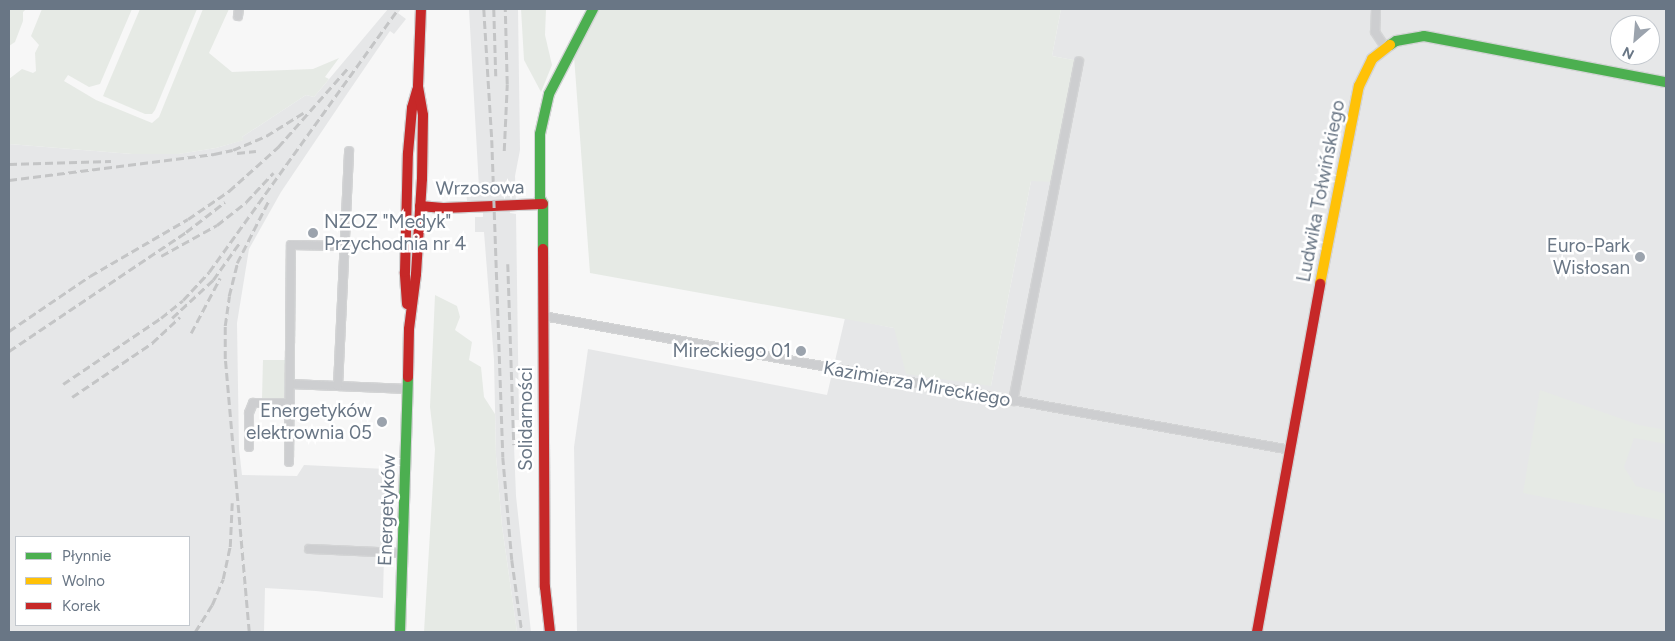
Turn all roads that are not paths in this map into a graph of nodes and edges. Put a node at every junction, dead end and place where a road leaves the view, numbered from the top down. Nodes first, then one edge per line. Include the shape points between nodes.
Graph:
1 (420, 9) edge
2 (592, 9) edge
3 (1376, 9) edge
4 (1385, 47) junction
5 (1079, 61) dead end
6 (1666, 82) edge
7 (418, 86) junction
8 (349, 151) dead end
9 (408, 169) junction
10 (543, 204) junction
11 (420, 206) junction
12 (406, 232) junction
13 (346, 246) junction
14 (542, 316) junction
15 (409, 329) junction
16 (290, 384) junction
17 (338, 386) junction
18 (408, 389) junction
19 (1013, 401) junction
20 (290, 403) junction
21 (249, 447) dead end
22 (1291, 450) junction
23 (289, 462) dead end
24 (309, 549) dead end
25 (402, 553) junction
26 (400, 632) edge
27 (550, 632) edge
28 (1257, 632) edge

1 - 7 street, Energetyków
2 - 10 street, Wrzosowa via 557,75 543,111 540,146 540,198
3 - 4 street via 1375,32
4 - 6 street, Ludwika Tołwińskiego via 1405,38 1424,36
4 - 22 street, Ludwika Tołwińskiego via 1368,65 1359,86 1331,222
5 - 19 street
7 - 9 street, Energetyków via 411,121
7 - 11 street, Energetyków via 423,115
8 - 13 street
9 - 11 street
9 - 12 street, Energetyków
10 - 11 street, Wrzosowa
10 - 14 street, Solidarności
11 - 12 street
11 - 15 street, Energetyków
12 - 15 street, Energetyków
13 - 16 street via 291,245
13 - 17 street
14 - 19 street, Kazimierza Mireckiego
14 - 27 street, Solidarności via 545,587
15 - 18 street, Energetyków
16 - 17 street
16 - 20 street
17 - 18 street
18 - 25 street, Energetyków
19 - 22 street, Kazimierza Mireckiego
20 - 21 street via 253,403 249,413
20 - 23 street
22 - 28 street, Ludwika Tołwińskiego
24 - 25 street
25 - 26 street, Energetyków

